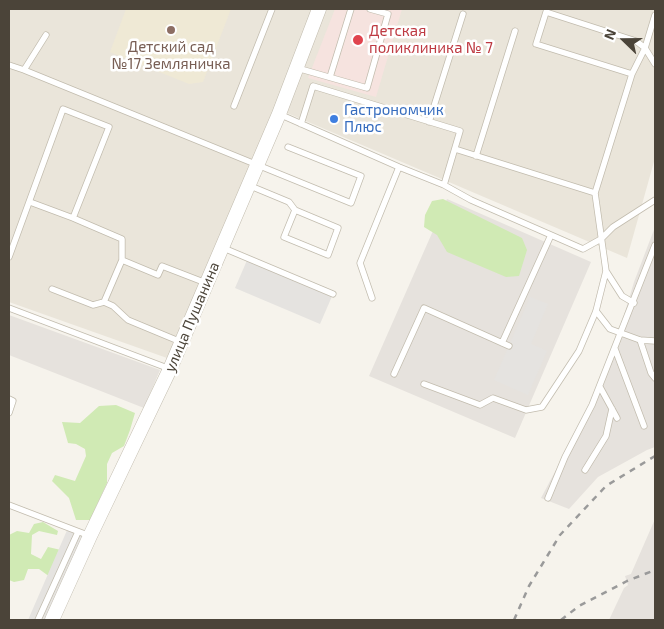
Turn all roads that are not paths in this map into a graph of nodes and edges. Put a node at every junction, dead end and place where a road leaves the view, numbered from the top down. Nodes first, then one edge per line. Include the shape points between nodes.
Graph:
1 (272, 9) edge
2 (319, 9) edge
3 (351, 9) edge
4 (370, 9) edge
5 (546, 11) edge
6 (464, 14) dead end
7 (655, 15) edge
8 (515, 31) dead end
9 (46, 35) dead end
10 (645, 48) junction
11 (9, 64) edge
12 (655, 64) edge
13 (296, 68) junction
14 (24, 70) junction
15 (632, 74) junction
16 (330, 77) junction
17 (234, 106) dead end
18 (279, 114) junction
19 (429, 122) junction
20 (301, 124) junction
21 (288, 147) dead end
22 (455, 149) junction
23 (476, 156) junction
24 (256, 166) junction
25 (399, 167) junction
26 (248, 185) junction
27 (444, 185) junction
28 (595, 193) junction
29 (655, 200) edge
30 (30, 202) junction
31 (295, 210) junction
32 (73, 218) junction
33 (551, 235) junction
34 (601, 239) junction
35 (655, 245) edge
36 (222, 247) junction
37 (9, 257) edge
38 (122, 260) junction
39 (606, 271) junction
40 (206, 283) junction
41 (52, 290) dead end
42 (333, 294) dead end
43 (372, 298) dead end
44 (104, 302) junction
45 (634, 303) junction
46 (9, 308) edge
47 (596, 311) junction
48 (622, 333) junction
49 (640, 340) junction
50 (655, 341) edge
51 (181, 342) junction
52 (502, 343) junction
53 (509, 346) dead end
54 (615, 349) junction
55 (170, 368) junction
56 (394, 374) dead end
57 (655, 378) edge
58 (424, 384) dead end
59 (600, 387) junction
60 (9, 399) edge
61 (612, 409) junction
62 (9, 413) edge
63 (616, 418) dead end
64 (644, 426) dead end
65 (585, 470) dead end
66 (548, 498) dead end
67 (9, 505) edge
68 (84, 534) junction
69 (38, 620) edge
70 (52, 620) edge

1 - 17 lane
2 - 13 street, улица Пушанина
3 - 16 lane
4 - 16 lane via 388,14 367,88
5 - 10 lane via 636,41
5 - 15 lane via 536,44
6 - 19 lane
7 - 10 lane
8 - 23 lane
9 - 14 lane
10 - 12 lane
10 - 15 lane
11 - 14 lane
13 - 16 lane
13 - 18 street, улица Пушанина
14 - 24 lane
15 - 28 lane
18 - 20 lane
18 - 24 street, улица Пушанина
19 - 20 lane via 313,86
19 - 22 lane via 460,131
20 - 25 lane
21 - 24 lane via 361,176 351,203
22 - 23 lane
22 - 27 lane
23 - 28 lane
24 - 26 street, улица Пушанина
25 - 27 lane
25 - 43 lane via 360,263
26 - 31 lane via 289,202
26 - 36 street, улица Пушанина
27 - 33 lane
28 - 34 lane
29 - 34 lane via 613,227
30 - 32 lane
30 - 32 lane via 64,110 109,127
30 - 37 lane
31 - 31 lane via 338,228 328,255 284,237
32 - 38 lane via 122,239
33 - 34 lane via 583,249
33 - 52 lane
34 - 39 lane
35 - 45 lane
36 - 40 street, улица Пушанина
36 - 42 lane
38 - 40 lane via 158,275 162,266
38 - 44 lane
39 - 45 lane via 622,296
39 - 47 lane
40 - 51 street, улица Пушанина
41 - 44 lane via 93,305
44 - 51 lane via 128,320
45 - 48 lane
46 - 55 lane
47 - 48 lane via 610,329
47 - 58 lane via 579,351 542,407 526,410 493,398 480,405
48 - 49 lane
48 - 54 lane
49 - 50 lane
49 - 57 lane
51 - 55 street, улица Пушанина
52 - 53 lane
52 - 56 lane via 424,308
54 - 59 lane
54 - 64 lane
55 - 68 street, улица Пушанина
59 - 61 lane
59 - 66 lane
60 - 62 lane via 14,400
61 - 63 lane
61 - 65 lane via 606,436
67 - 68 lane
68 - 69 lane
68 - 70 street, улица Пушанина

